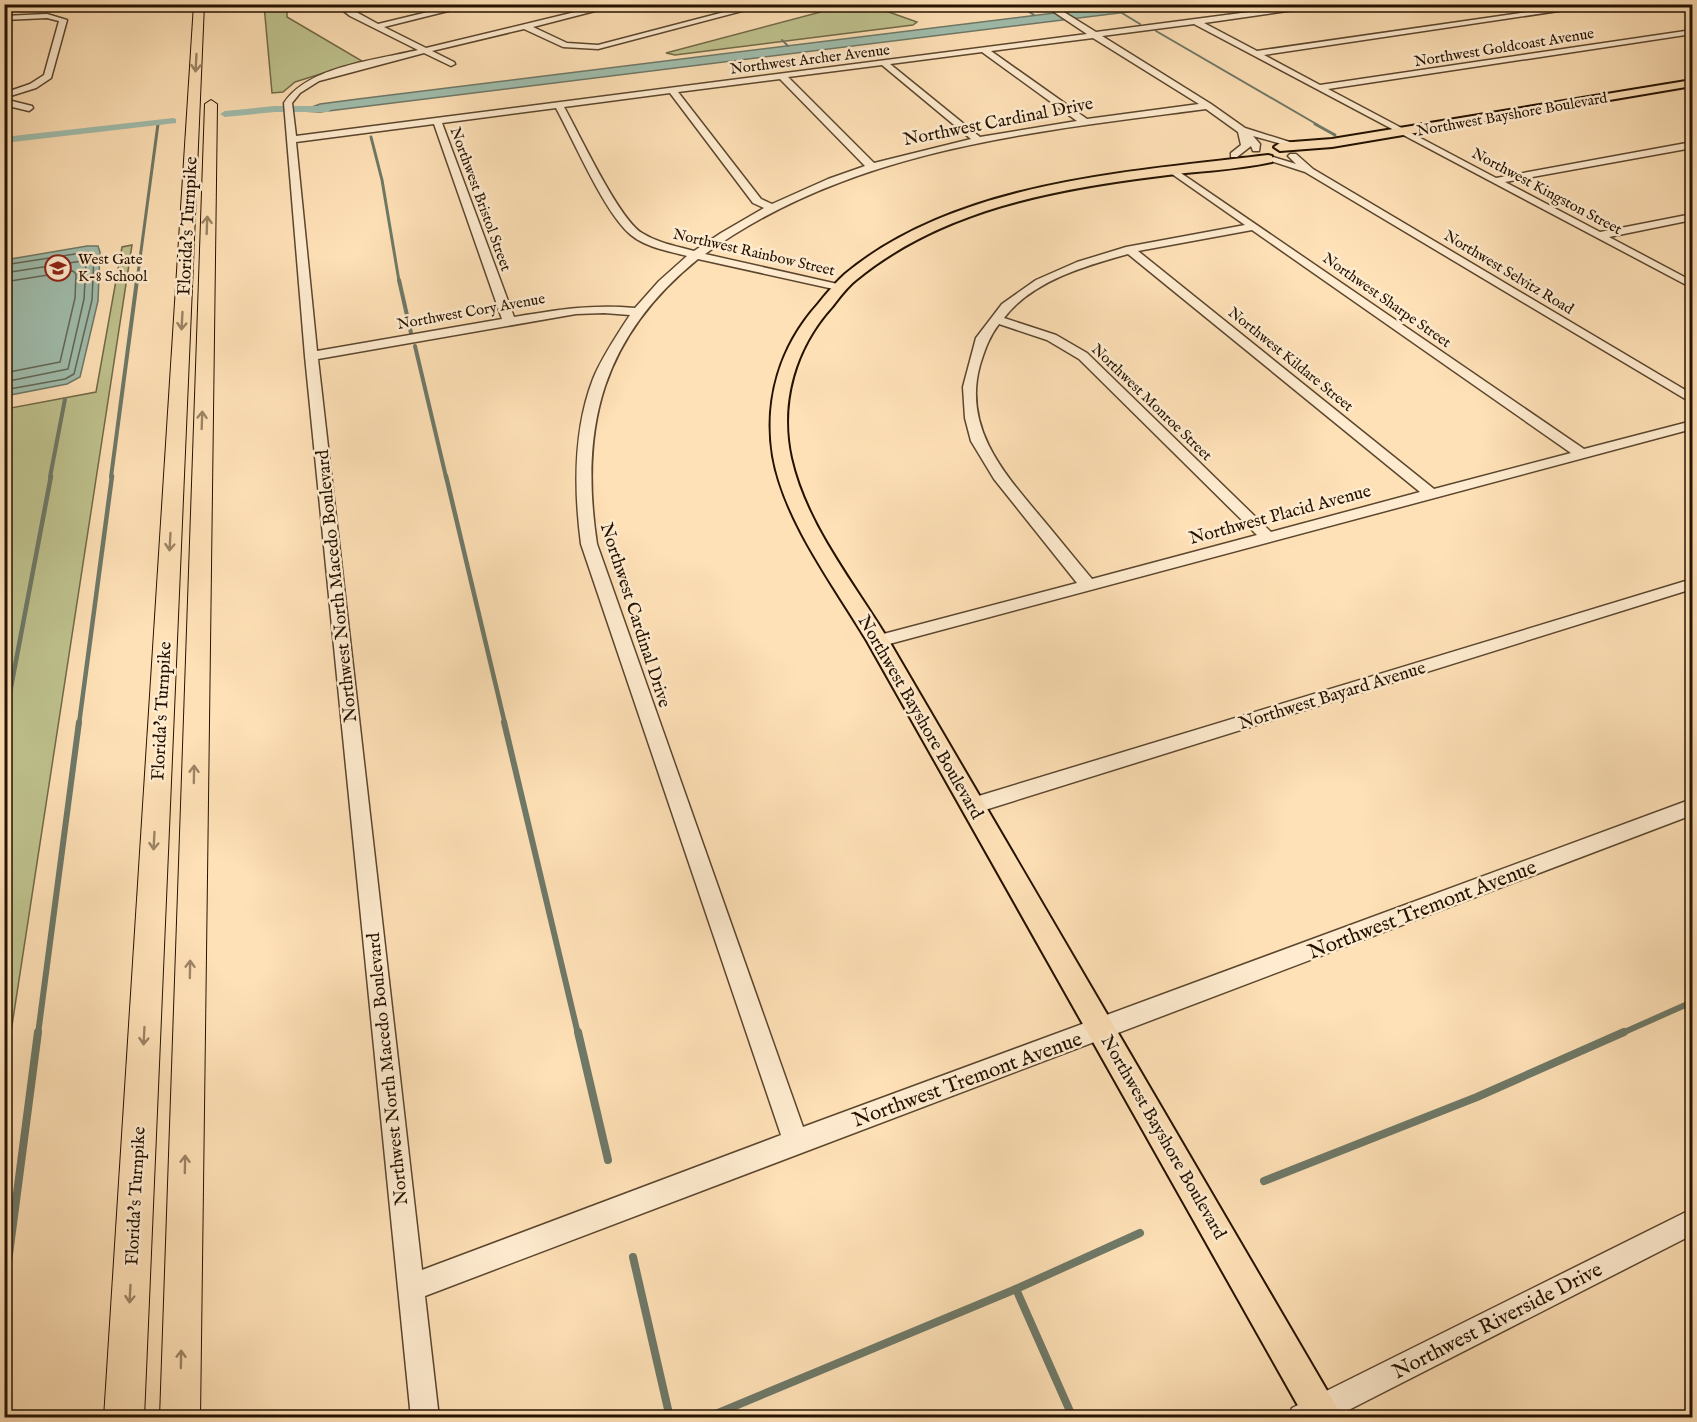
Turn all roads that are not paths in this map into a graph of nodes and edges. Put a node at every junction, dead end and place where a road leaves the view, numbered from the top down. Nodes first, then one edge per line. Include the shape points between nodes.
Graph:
1 (199, 4) edge
2 (213, 4) edge
3 (473, 4) edge
4 (619, 4) edge
5 (766, 4) edge
6 (1045, 4) edge
7 (1332, 4) edge
8 (1602, 4) edge
9 (346, 7) edge
10 (4, 18) edge
11 (1196, 22) junction
12 (378, 26) junction
13 (526, 27) junction
14 (1692, 32) edge
15 (1095, 36) junction
16 (984, 50) junction
17 (425, 51) junction
18 (1256, 54) junction
19 (885, 63) junction
20 (451, 64) dead end
21 (782, 76) junction
22 (1692, 83) edge
23 (1319, 88) junction
24 (673, 90) junction
25 (4, 96) edge
26 (4, 102) edge
27 (558, 105) junction
28 (1208, 106) junction
29 (29, 108) dead end
30 (437, 121) junction
31 (1086, 123) junction
32 (1242, 130) junction
33 (1401, 132) junction
34 (290, 140) junction
35 (978, 140) junction
36 (1692, 145) edge
37 (1255, 150) junction
38 (1287, 150) junction
39 (1234, 155) junction
40 (1271, 160) junction
41 (872, 167) junction
42 (1310, 171) junction
43 (1174, 172) junction
44 (1140, 175) junction
45 (1496, 182) junction
46 (772, 208) junction
47 (1692, 217) edge
48 (1252, 227) junction
49 (1599, 236) junction
50 (1130, 250) junction
51 (695, 255) junction
52 (1692, 285) edge
53 (838, 287) junction
54 (638, 312) junction
55 (996, 319) junction
56 (509, 321) junction
57 (311, 356) junction
58 (1692, 399) edge
59 (1692, 425) edge
60 (1582, 454) junction
61 (1431, 494) junction
62 (1268, 537) junction
63 (1692, 584) edge
64 (1088, 585) junction
65 (878, 641) junction
66 (972, 806) junction
67 (1692, 807) edge
68 (1102, 1029) junction
69 (796, 1142) junction
70 (1692, 1222) edge
71 (411, 1288) junction
72 (1316, 1414) edge
73 (124, 1418) edge
74 (180, 1418) edge
75 (425, 1418) edge

1 -> 73 highway, Florida's Turnpike
74 -> 2 highway, Florida's Turnpike
3 - 12 street
4 - 13 street, Northwest North Macedo Boulevard
5 - 13 street via 598,47 566,45
6 - 15 street, Northwest Selvitz Road
7 - 11 street, Northwest Archer Avenue
8 - 18 street
9 - 12 street
10 - 25 street via 47,16 63,20 48,76
11 - 15 street, Northwest Archer Avenue
11 - 18 street, Northwest Kingston Street
12 - 17 street
13 - 17 street, Northwest North Macedo Boulevard
14 - 23 street, Northwest Goldcoast Avenue
15 - 16 street, Northwest Archer Avenue
15 - 28 street, Northwest Selvitz Road
16 - 19 street, Northwest Archer Avenue
16 - 31 street
17 - 20 street
17 - 34 street, Northwest North Macedo Boulevard via 317,78 294,91 289,111
18 - 23 street, Northwest Kingston Street
19 - 21 street, Northwest Archer Avenue
19 - 35 street
21 - 24 street, Northwest Archer Avenue
21 - 41 street
22 - 33 main road, Northwest Bayshore Boulevard
23 - 33 street, Northwest Kingston Street
24 - 27 street, Northwest Archer Avenue
24 - 46 street via 757,201
26 - 29 street
27 - 30 street, Northwest Archer Avenue
27 - 51 street, Northwest Rainbow Street via 621,218 636,234 655,244
28 - 31 street, Northwest Cardinal Drive
28 - 32 street, Northwest Selvitz Road
30 - 34 street, Northwest Archer Avenue
30 - 56 street, Northwest Bristol Street
31 - 35 street, Northwest Cardinal Drive
32 - 37 street, Northwest Selvitz Road via 1255,144
32 - 38 street
32 - 38 street, Northwest Selvitz Road
32 - 39 street via 1246,146
33 - 38 main road, Northwest Bayshore Boulevard
33 - 45 street, Northwest Kingston Street
34 - 57 street, Northwest North Macedo Boulevard
35 - 41 street, Northwest Cardinal Drive
36 - 45 street
37 - 38 main road, Northwest Bayshore Boulevard
37 - 39 main road, Northwest Bayshore Boulevard
37 - 40 main road
38 - 40 main road, Northwest Bayshore Boulevard via 1288,159
38 - 42 street, Northwest Selvitz Road
39 - 44 main road, Northwest Bayshore Boulevard
40 - 42 street, Northwest Selvitz Road
40 - 43 main road, Northwest Bayshore Boulevard
41 - 46 street, Northwest Cardinal Drive
42 - 58 street, Northwest Selvitz Road
43 - 44 main road, Northwest Bayshore Boulevard
43 - 48 street, Northwest Sharpe Street
44 - 53 main road, Northwest Bayshore Boulevard via 1024,196 949,219 891,248
45 - 49 street, Northwest Kingston Street
46 - 51 street, Northwest Cardinal Drive
47 - 49 street
48 - 50 street
48 - 60 street, Northwest Sharpe Street
49 - 52 street, Northwest Kingston Street
50 - 55 street via 1066,270 1026,290
50 - 61 street, Northwest Kildare Street
51 - 53 street, Northwest Rainbow Street
51 - 54 street, Northwest Cardinal Drive
53 - 65 main road, Northwest Bayshore Boulevard via 801,334 788,364 779,424 785,466 812,530
54 - 56 street, Northwest Cory Avenue via 576,310
54 - 69 street, Northwest Cardinal Drive via 598,381 584,447 582,506 589,544
55 - 62 street, Northwest Monroe Street via 1061,340 1083,356
55 - 64 street via 972,362 968,402 978,441 1000,477
56 - 57 street, Northwest Cory Avenue
57 - 71 street, Northwest North Macedo Boulevard
59 - 60 street, Northwest Placid Avenue
60 - 61 street, Northwest Placid Avenue
61 - 62 street, Northwest Placid Avenue
62 - 64 street, Northwest Placid Avenue
63 - 66 street, Northwest Bayard Avenue
64 - 65 street, Northwest Placid Avenue
65 - 66 main road, Northwest Bayshore Boulevard
66 - 68 main road, Northwest Bayshore Boulevard
67 - 68 street, Northwest Tremont Avenue
68 - 69 street, Northwest Tremont Avenue
68 - 72 main road, Northwest Bayshore Boulevard
69 - 71 street, Northwest Tremont Avenue
70 - 72 street, Northwest Riverside Drive
71 - 75 street, Northwest North Macedo Boulevard

